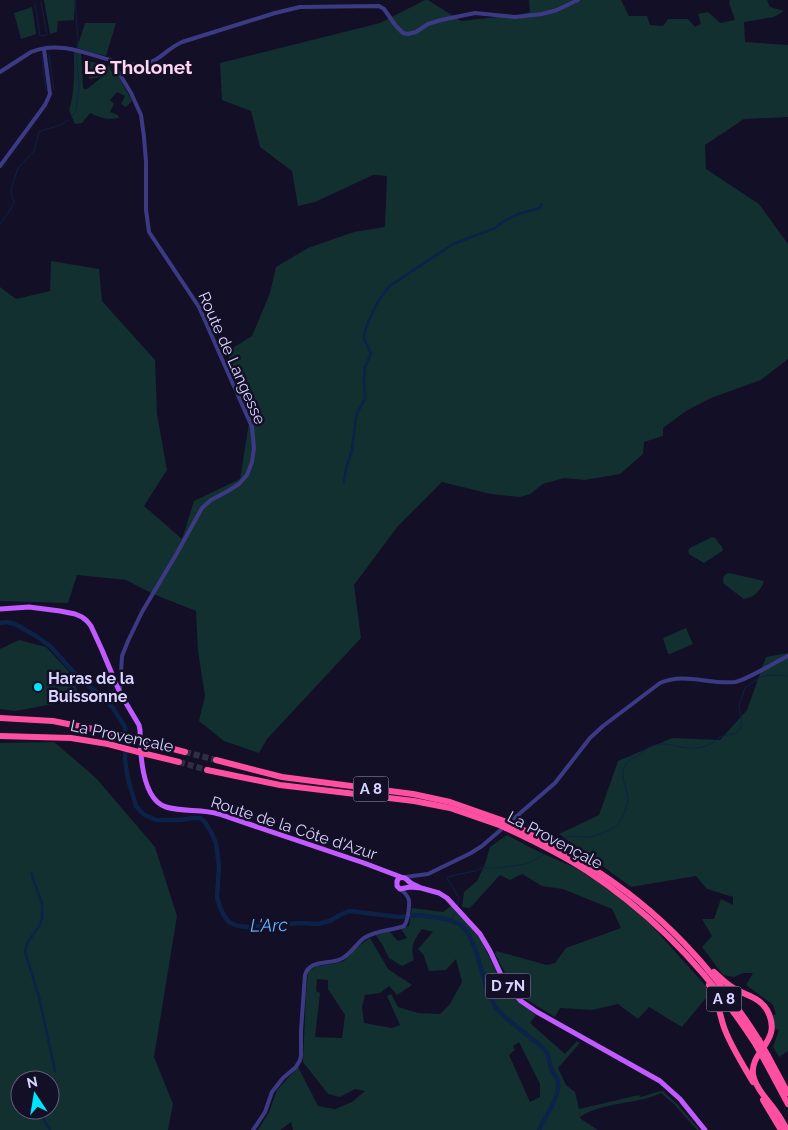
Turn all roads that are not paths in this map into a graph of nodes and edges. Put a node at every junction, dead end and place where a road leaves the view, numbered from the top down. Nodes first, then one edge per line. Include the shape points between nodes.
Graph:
1 (575, 2) edge
2 (44, 49) junction
3 (110, 60) junction
4 (0, 72) edge
5 (0, 166) edge
6 (0, 609) edge
7 (788, 656) edge
8 (120, 693) junction
9 (0, 718) edge
10 (0, 736) edge
11 (185, 752) tunnel mouth
12 (216, 760) tunnel mouth
13 (179, 762) tunnel mouth
14 (207, 770) tunnel mouth
15 (506, 825) junction
16 (381, 870) junction
17 (406, 883) junction
18 (691, 954) junction
19 (767, 1058) junction
20 (788, 1093) edge
21 (788, 1104) edge
22 (253, 1130) edge
23 (703, 1130) edge
24 (781, 1130) edge
25 (786, 1130) edge

1 - 3 street via 549,13 528,16 464,15 435,21 408,34 403,33 379,6 300,7 182,42 152,62 136,65
2 - 3 street via 78,50
2 - 4 street via 31,52
2 - 5 street via 50,96
3 - 8 street, Route de Langesse via 141,115 149,232 199,307 252,428 254,448 247,475 239,484 202,508 142,612 124,652
6 - 8 main road, Route de la Côte d'Azur / D 7N via 29,608 82,617 91,626
7 - 17 street via 738,681 677,678 654,687 597,731 563,775 482,846
8 - 16 main road, Route de la Côte d'Azur / D 7N via 139,725 143,773 153,796 161,804 219,814
9 - 11 highway, La Provençale, bridge via 53,721
10 - 13 highway, La Provençale, bridge via 71,738
12 - 15 highway, La Provençale / A 8 via 282,777 450,802
14 - 15 highway, La Provençale / A 8 via 280,785 414,801
15 - 18 highway, La Provençale / A 8 via 547,841 617,885 666,925
16 - 17 main road, Route de la Côte d'Azur / D 7N
16 - 17 main road, Route de la Côte d'Azur / D 7N via 396,882 398,879
17 - 22 street via 410,904 404,926 372,934 357,943 344,958 308,969 300,1060 272,1092 265,1112
17 - 23 main road, Route de la Côte d'Azur / D 7N via 439,893 453,904 480,934 503,979 517,996 537,1012 658,1084
18 - 19 highway, La Provençale / A 8, bridge
18 - 24 highway via 714,993 732,1046
18 - 25 highway via 723,981 757,1000 768,1011 772,1026 770,1035 753,1064 753,1073
19 - 20 highway, La Provençale / A 8
19 - 21 highway, La Provençale / A 8

